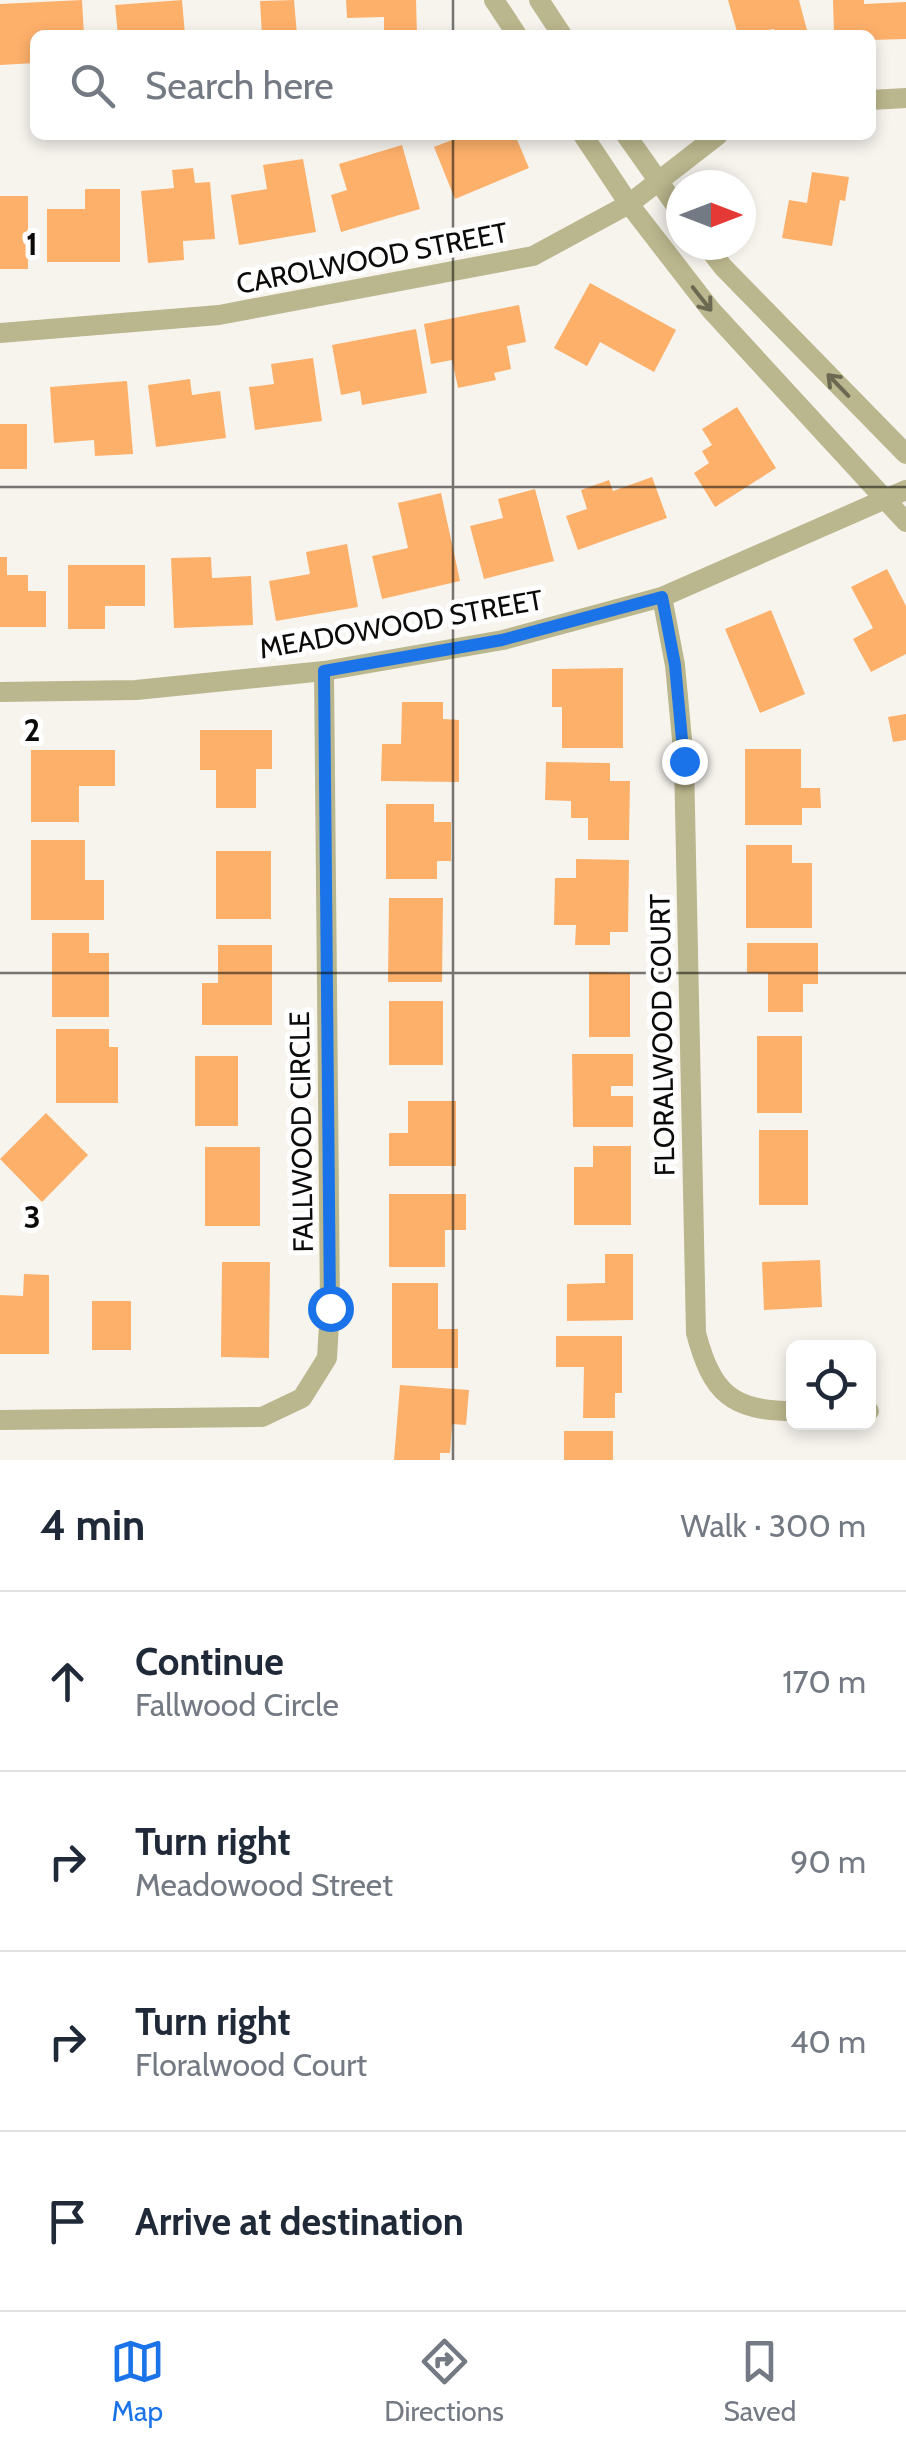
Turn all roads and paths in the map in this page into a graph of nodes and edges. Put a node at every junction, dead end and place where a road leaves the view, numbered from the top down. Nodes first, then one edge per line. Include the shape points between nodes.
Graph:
1 (494, 0) edge
2 (538, 0) edge
3 (514, 30) edge
4 (559, 30) edge
5 (906, 98) edge
6 (876, 100) edge
7 (586, 140) edge
8 (629, 140) edge
9 (711, 140) edge
10 (656, 182) junction
11 (666, 195) edge
12 (628, 204) junction
13 (718, 260) edge
14 (0, 334) edge
15 (906, 454) edge
16 (906, 490) edge
17 (886, 498) junction
18 (906, 522) edge
19 (662, 597) junction
20 (324, 671) junction
21 (0, 692) edge
22 (786, 1410) edge
23 (0, 1420) edge

1 - 3 street
2 - 4 street
5 - 6 street
7 - 12 street
8 - 10 street
9 - 10 street, CAROLWOOD STREET
10 - 11 street
10 - 12 street, CAROLWOOD STREET
12 - 14 street, CAROLWOOD STREET via 533,256 219,315
12 -> 17 street via 711,310
15 -> 13 street
16 - 17 street, MEADOWOOD STREET
17 - 18 street
17 - 19 street, MEADOWOOD STREET
19 - 20 street, MEADOWOOD STREET via 502,640
19 - 22 street, FLORALWOOD COURT via 684,761 696,1333 705,1367 730,1398 758,1410
20 - 21 street, MEADOWOOD STREET via 136,690
20 - 23 street, FALLWOOD CIRCLE via 327,1358 302,1398 262,1417

